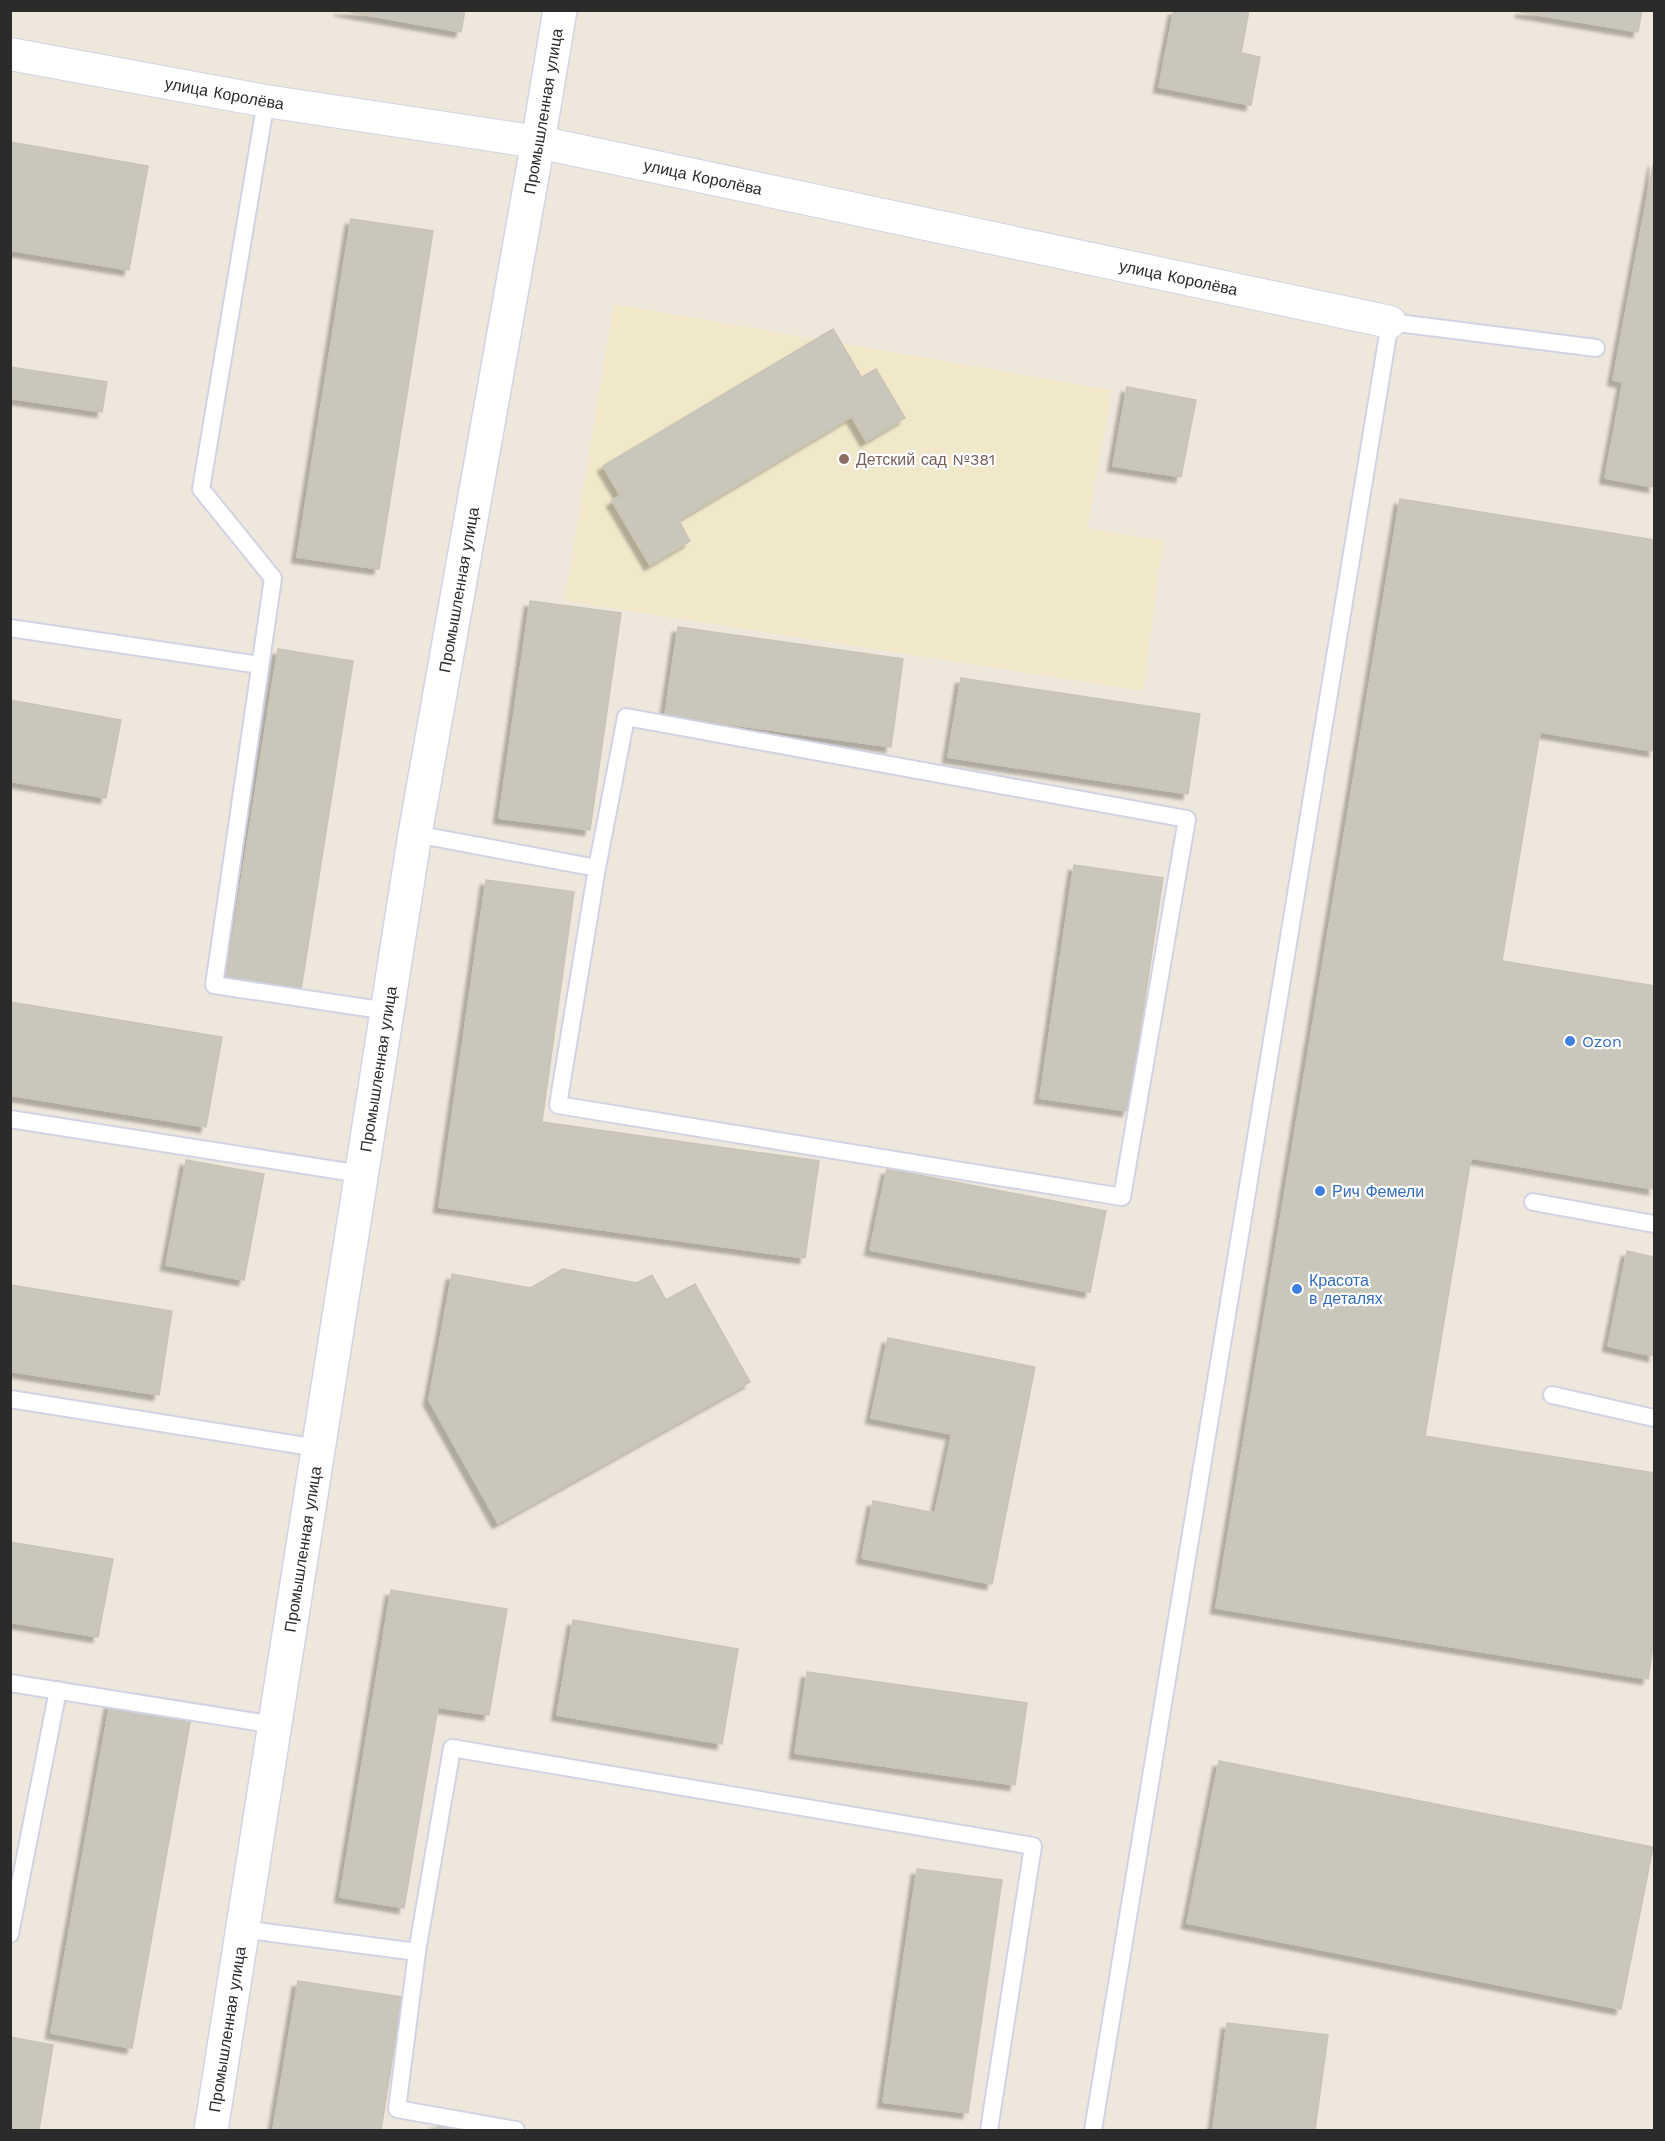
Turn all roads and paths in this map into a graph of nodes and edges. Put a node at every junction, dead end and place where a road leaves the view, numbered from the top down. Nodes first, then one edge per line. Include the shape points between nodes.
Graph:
1 (560, 10) edge
2 (10, 54) edge
3 (266, 100) junction
4 (538, 142) junction
5 (1390, 322) junction
6 (1596, 348) dead end
7 (10, 628) edge
8 (260, 665) junction
9 (415, 834) junction
10 (597, 868) junction
11 (387, 1011) junction
12 (10, 1119) edge
13 (362, 1174) junction
14 (1533, 1202) dead end
15 (1654, 1224) edge
16 (1552, 1395) dead end
17 (10, 1399) edge
18 (1654, 1418) edge
19 (318, 1448) junction
20 (10, 1683) edge
21 (58, 1690) junction
22 (275, 1725) junction
23 (242, 1929) junction
24 (10, 1934) edge
25 (417, 1952) junction
26 (211, 2130) edge
27 (516, 2130) edge
28 (989, 2130) edge
29 (1093, 2130) edge

1 - 4 street, Промышленная улица
2 - 3 street, улица Королёва
3 - 4 street, улица Королёва
3 - 8 lane via 201,489 273,578
4 - 5 street, улица Королёва
4 - 9 street, Промышленная улица
5 - 6 lane
5 - 29 lane
7 - 8 lane
8 - 11 lane via 214,985
9 - 10 lane
9 - 11 street, Промышленная улица
10 - 10 lane via 558,1105 1122,1197 1187,819 626,717
11 - 13 street, Промышленная улица
12 - 13 lane
13 - 19 street, Промышленная улица
14 - 15 lane
16 - 18 lane
17 - 19 lane
19 - 22 street, Промышленная улица
20 - 21 lane
21 - 22 lane
21 - 24 lane
22 - 23 street, Промышленная улица
23 - 25 lane
23 - 26 street, Промышленная улица
25 - 27 lane via 397,2109
25 - 28 lane via 452,1748 1033,1846

